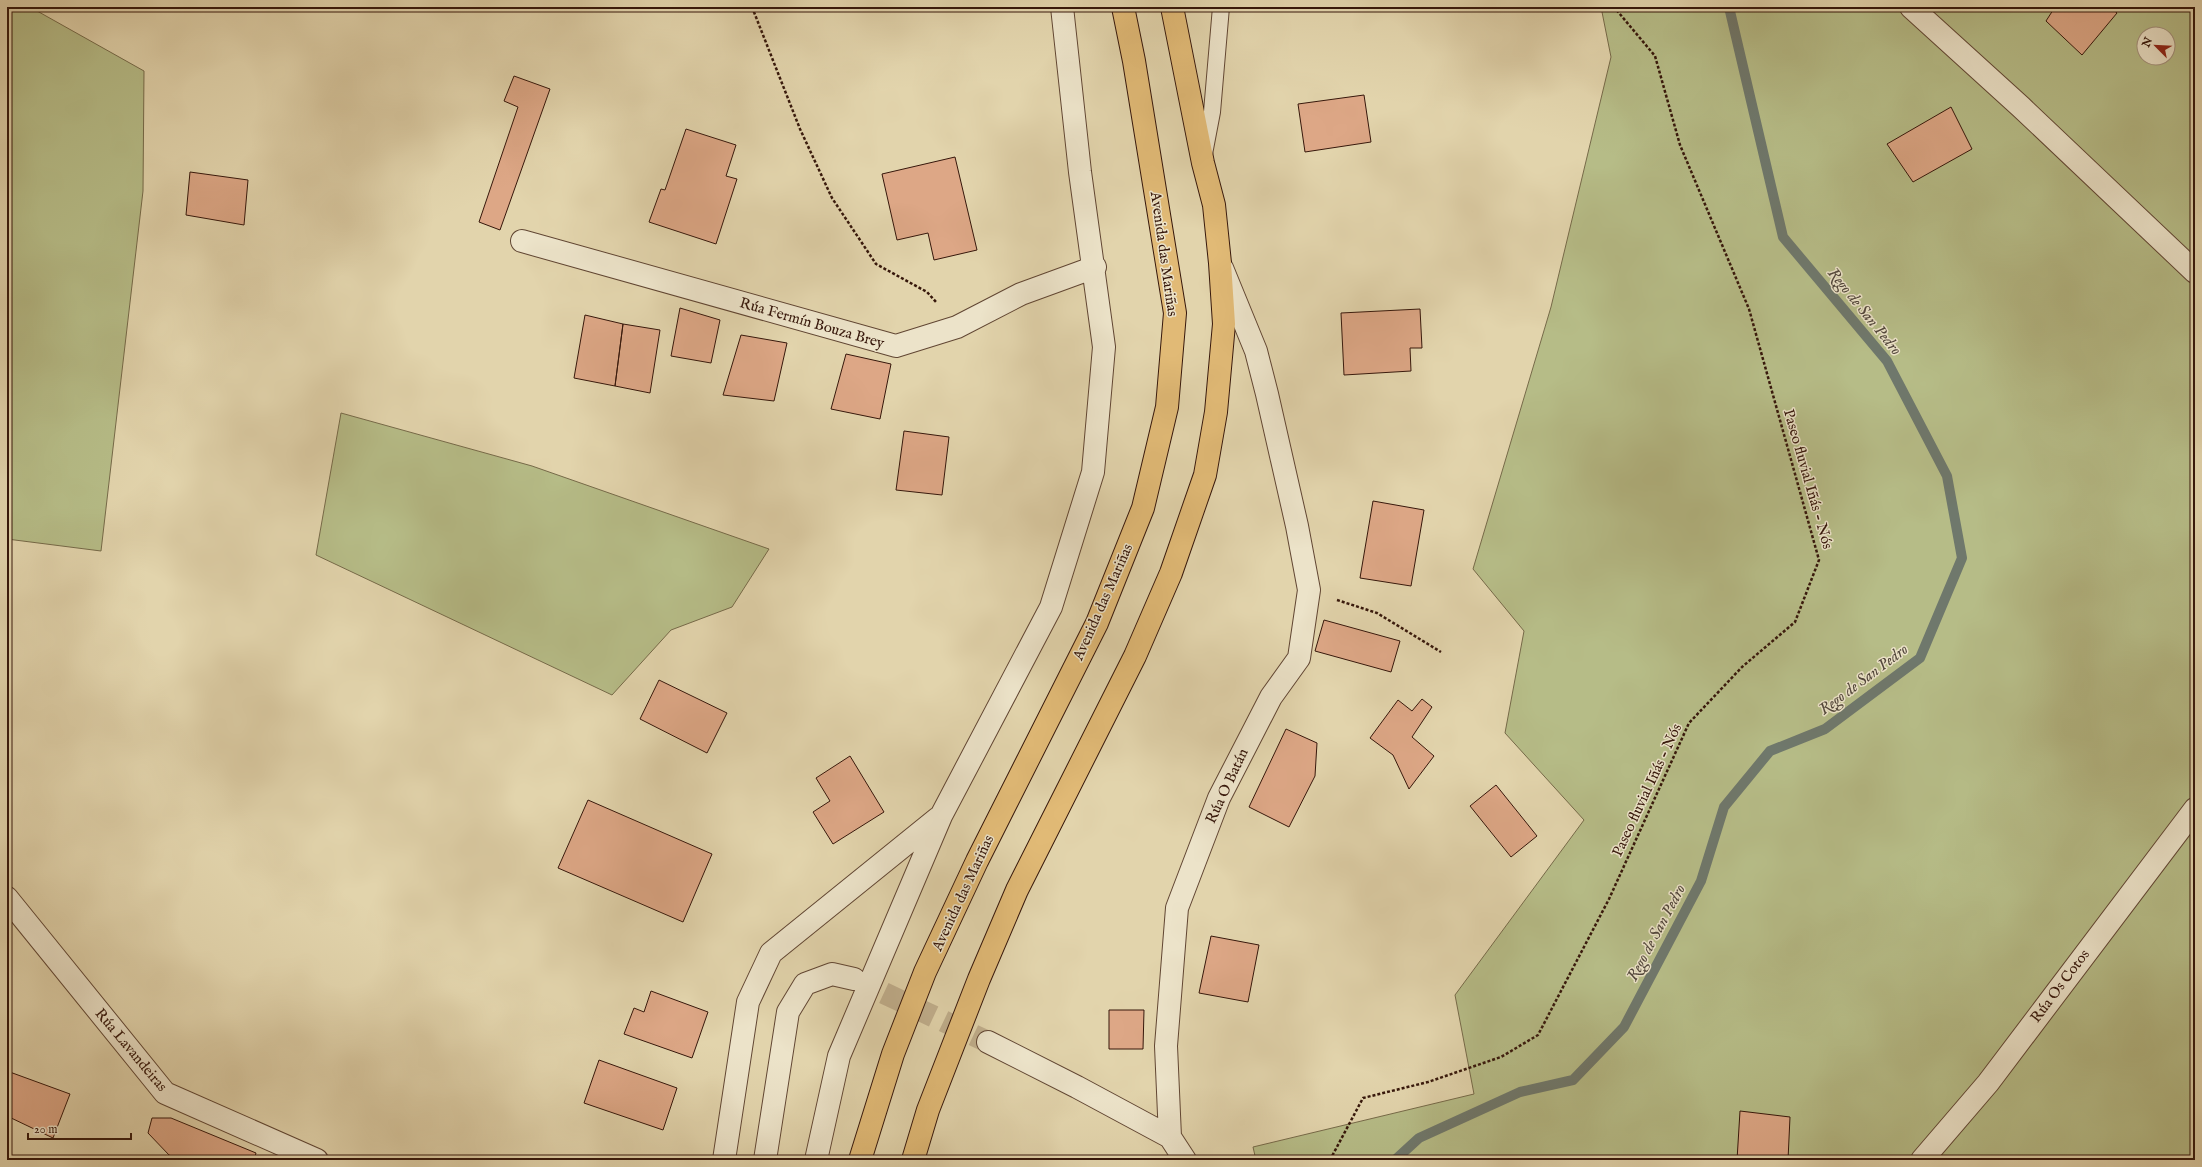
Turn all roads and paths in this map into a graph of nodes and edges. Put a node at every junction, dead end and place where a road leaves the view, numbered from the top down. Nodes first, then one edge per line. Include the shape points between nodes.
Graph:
1 (752, 7) edge
2 (1062, 7) edge
3 (1123, 7) edge
4 (1172, 7) edge
5 (1221, 7) edge
6 (1614, 7) edge
7 (1911, 7) edge
8 (1203, 163) junction
9 (522, 241) dead end
10 (1220, 262) junction
11 (1095, 267) junction
12 (2195, 272) edge
13 (957, 327) junction
14 (1308, 590) junction
15 (1441, 652) dead end
16 (2195, 809) edge
17 (941, 816) junction
18 (7, 898) edge
19 (854, 979) tunnel mouth
20 (988, 1042) tunnel mouth
21 (1170, 1137) junction
22 (316, 1160) edge
23 (724, 1160) edge
24 (765, 1160) edge
25 (816, 1160) edge
26 (860, 1160) edge
27 (913, 1160) edge
28 (1186, 1160) edge
29 (1330, 1160) edge
30 (1922, 1160) edge

1 - 13 path via 800,129 832,198 876,264 927,292
2 - 11 street via 1080,172
3 - 26 highway, Avenida das Mariñas via 1175,313 1166,407 1143,508 1097,623 977,861 925,972 893,1054
4 - 8 highway
5 - 8 lane via 1212,112
6 - 29 path, Paseo fluvial Iñás - Nós via 1655,56 1680,145 1749,310 1819,560 1795,622 1742,667 1689,723 1609,899 1538,1035 1501,1057 1428,1082 1363,1098
7 - 12 street via 2021,106
8 - 10 highway via 1214,205
9 - 13 street, Rúa Fermín Bouza Brey via 896,346
10 - 14 street via 1262,372 1297,526
10 - 27 highway via 1224,324 1216,412 1205,475 1171,573 1135,656 1018,890 979,979 928,1110
11 - 13 street, Rúa Fermín Bouza Brey via 1020,294
11 - 17 street via 1104,347 1093,472 1051,607
14 - 15 path via 1376,613
14 - 21 street, Rúa O Batán via 1299,658 1271,697 1219,798 1177,908 1166,1046
16 - 30 street, Rúa Os Cotos via 1988,1083
17 - 23 street via 771,953 748,1002
17 - 25 street via 839,1056
18 - 22 street, Rúa Lavandeiras via 165,1093
19 - 24 street via 832,974 805,984 788,1012
20 - 21 street
21 - 28 street

